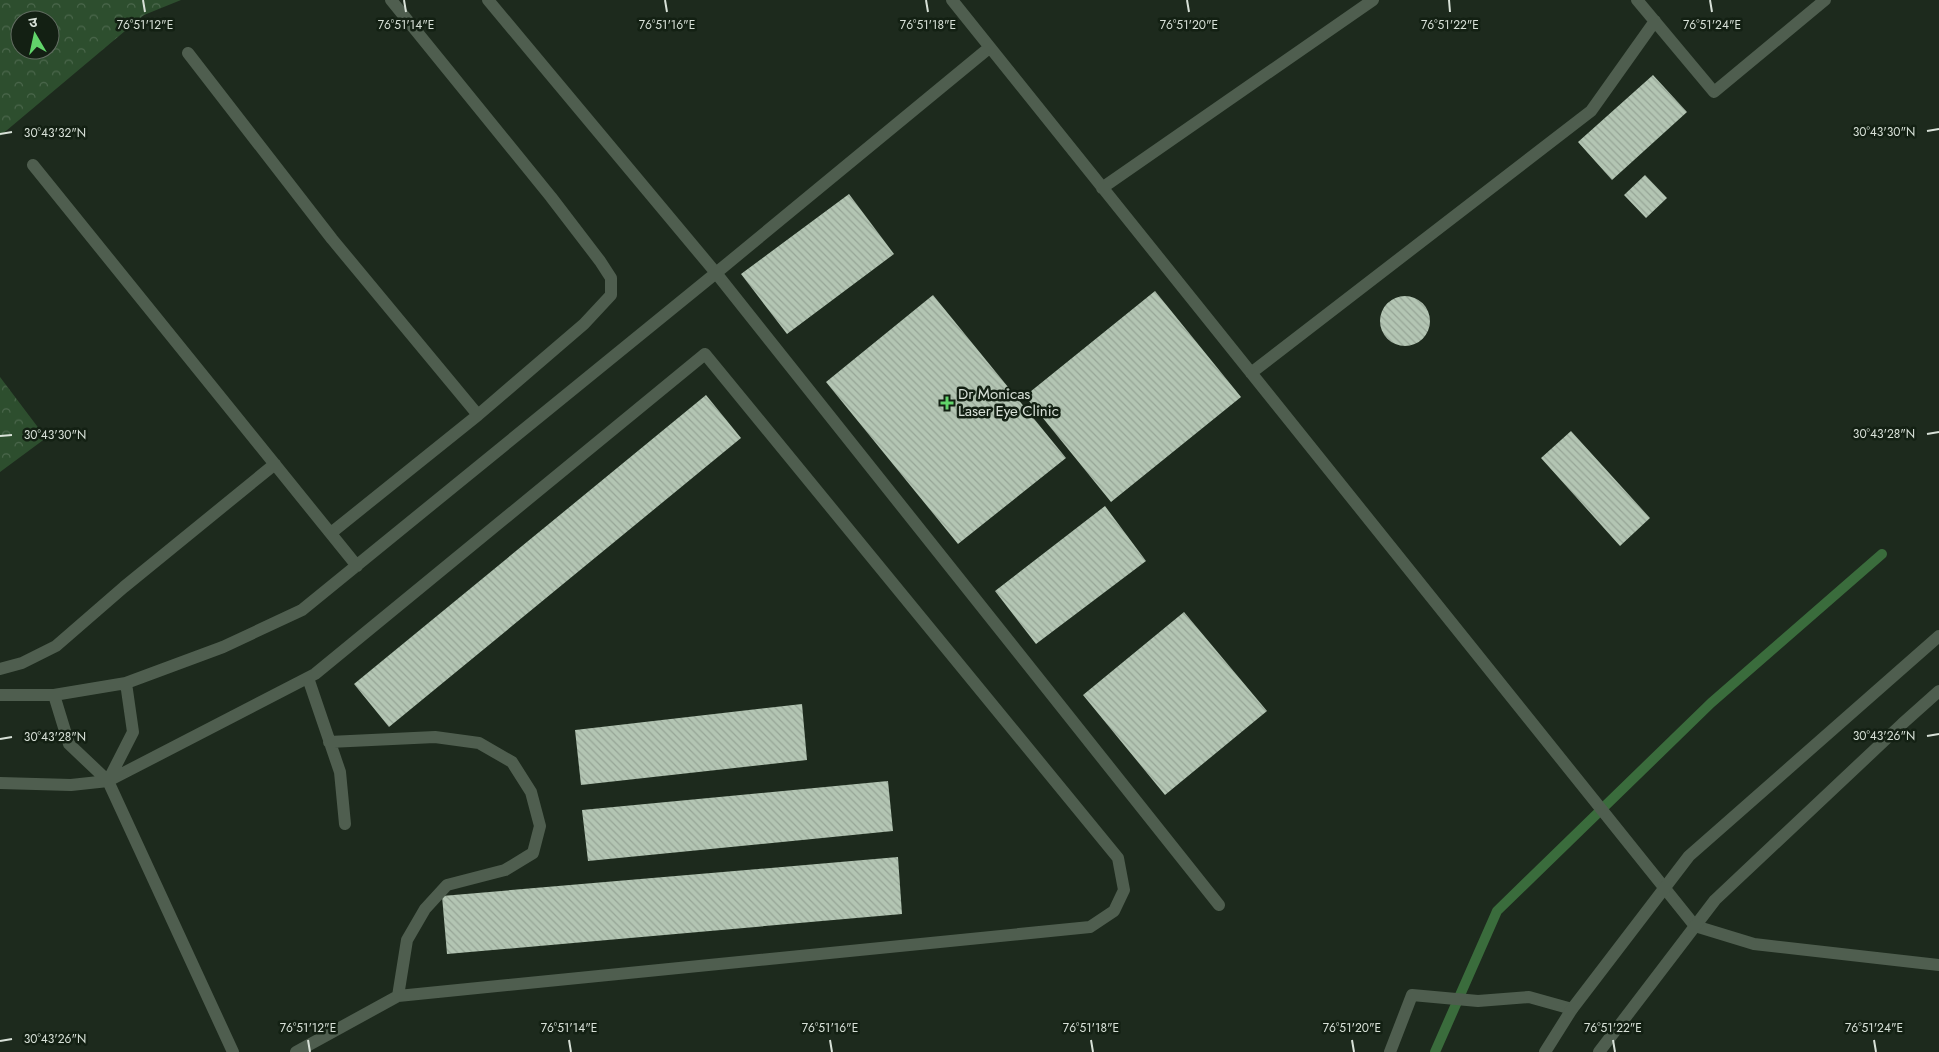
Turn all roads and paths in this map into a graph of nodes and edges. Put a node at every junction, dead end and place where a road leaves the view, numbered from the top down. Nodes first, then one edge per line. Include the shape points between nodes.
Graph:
1 (391, 0) edge
2 (488, 0) edge
3 (952, 0) edge
4 (1373, 0) edge
5 (1637, 0) edge
6 (1825, 0) edge
7 (1655, 21) junction
8 (989, 48) junction
9 (188, 52) dead end
10 (33, 165) dead end
11 (1102, 188) junction
12 (716, 273) junction
13 (1251, 373) junction
14 (478, 415) junction
15 (275, 464) junction
16 (331, 533) junction
17 (357, 566) junction
18 (1939, 636) edge
19 (0, 669) edge
20 (308, 678) junction
21 (126, 683) junction
22 (1939, 691) edge
23 (0, 695) edge
24 (54, 695) junction
25 (330, 742) junction
26 (108, 781) junction
27 (0, 783) edge
28 (345, 824) dead end
29 (1665, 888) junction
30 (1219, 905) dead end
31 (1695, 926) junction
32 (1939, 965) edge
33 (398, 996) junction
34 (1572, 1009) junction
35 (233, 1052) edge
36 (296, 1052) edge
37 (1390, 1052) edge
38 (1545, 1052) edge
39 (1599, 1052) edge

1 - 14 street via 611,278 611,295 584,324
2 - 12 street
3 - 8 street
4 - 11 street
5 - 7 street
6 - 7 street via 1714,92
7 - 13 street via 1591,111
8 - 11 street
8 - 12 street
9 - 14 street via 332,239
10 - 15 street
11 - 13 street
12 - 17 street
12 - 30 street
13 - 29 street
14 - 16 street
15 - 16 street
15 - 19 street via 124,586 56,646 22,663
16 - 17 street
17 - 21 street via 302,610 223,647
18 - 29 street via 1689,856
20 - 25 street
20 - 26 street
20 - 33 street via 705,354 1118,858 1124,890 1114,911 1090,927
21 - 24 street
21 - 26 street via 133,732
22 - 31 street via 1715,900
23 - 24 street
24 - 26 street via 69,744
25 - 28 street via 340,772
25 - 33 street via 435,737 479,743 512,762 531,792 540,826 533,852 505,870 447,885 426,909 407,940
26 - 27 street via 71,785
26 - 35 street
29 - 31 street
29 - 34 street
31 - 32 street via 1754,944
31 - 39 street
33 - 36 street
34 - 37 street via 1529,997 1478,1002 1412,995
34 - 38 street

